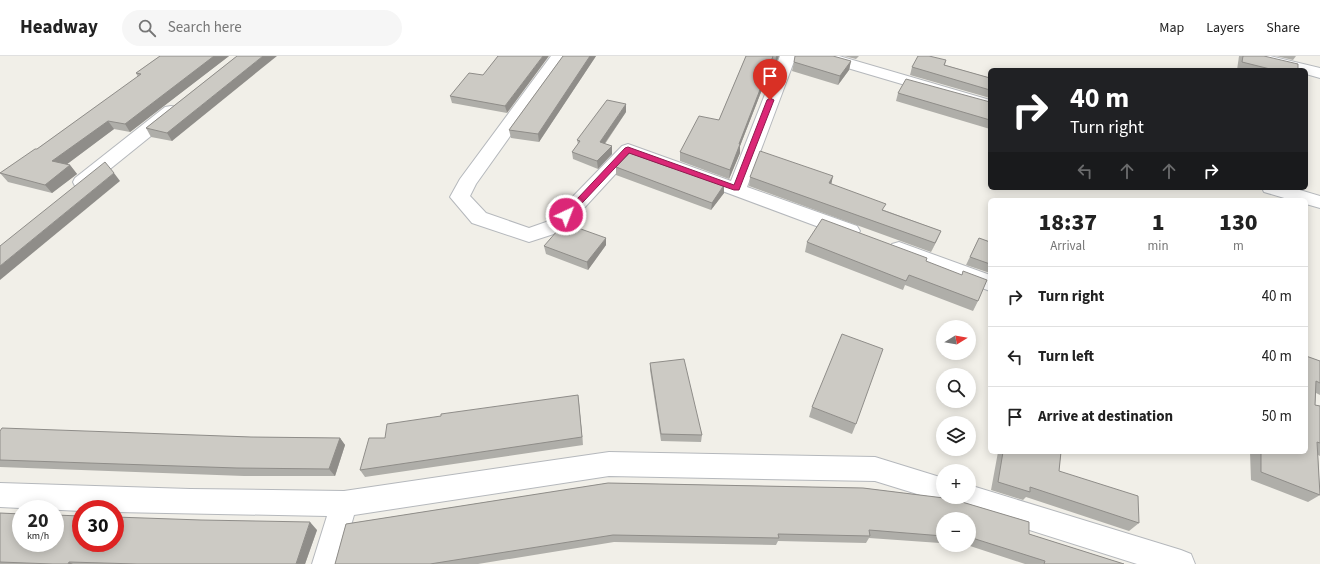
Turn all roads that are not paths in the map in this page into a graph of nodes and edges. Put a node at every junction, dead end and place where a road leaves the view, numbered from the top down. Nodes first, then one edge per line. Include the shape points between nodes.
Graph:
1 (558, 56) edge
2 (788, 56) edge
3 (822, 56) edge
4 (1251, 56) edge
5 (1300, 68) edge
6 (1308, 70) edge
7 (1320, 73) edge
8 (185, 100) edge
9 (988, 104) edge
10 (736, 188) junction
11 (1278, 190) edge
12 (68, 194) edge
13 (1306, 198) edge
14 (1308, 199) edge
15 (1320, 202) edge
16 (863, 236) edge
17 (886, 244) edge
18 (988, 282) edge
19 (936, 488) edge
20 (0, 495) edge
21 (976, 500) edge
22 (344, 504) junction
23 (326, 564) edge
24 (1181, 564) edge

1 - 10 street via 467,183 460,197 479,218 529,235 556,226 628,150
2 - 10 street
3 - 9 street
4 - 5 street
6 - 7 street
8 - 12 street
10 - 16 street
11 - 13 street
14 - 15 street
17 - 18 street
19 - 22 street via 875,469 609,464
20 - 22 street via 190,502
21 - 24 street
22 - 23 street

